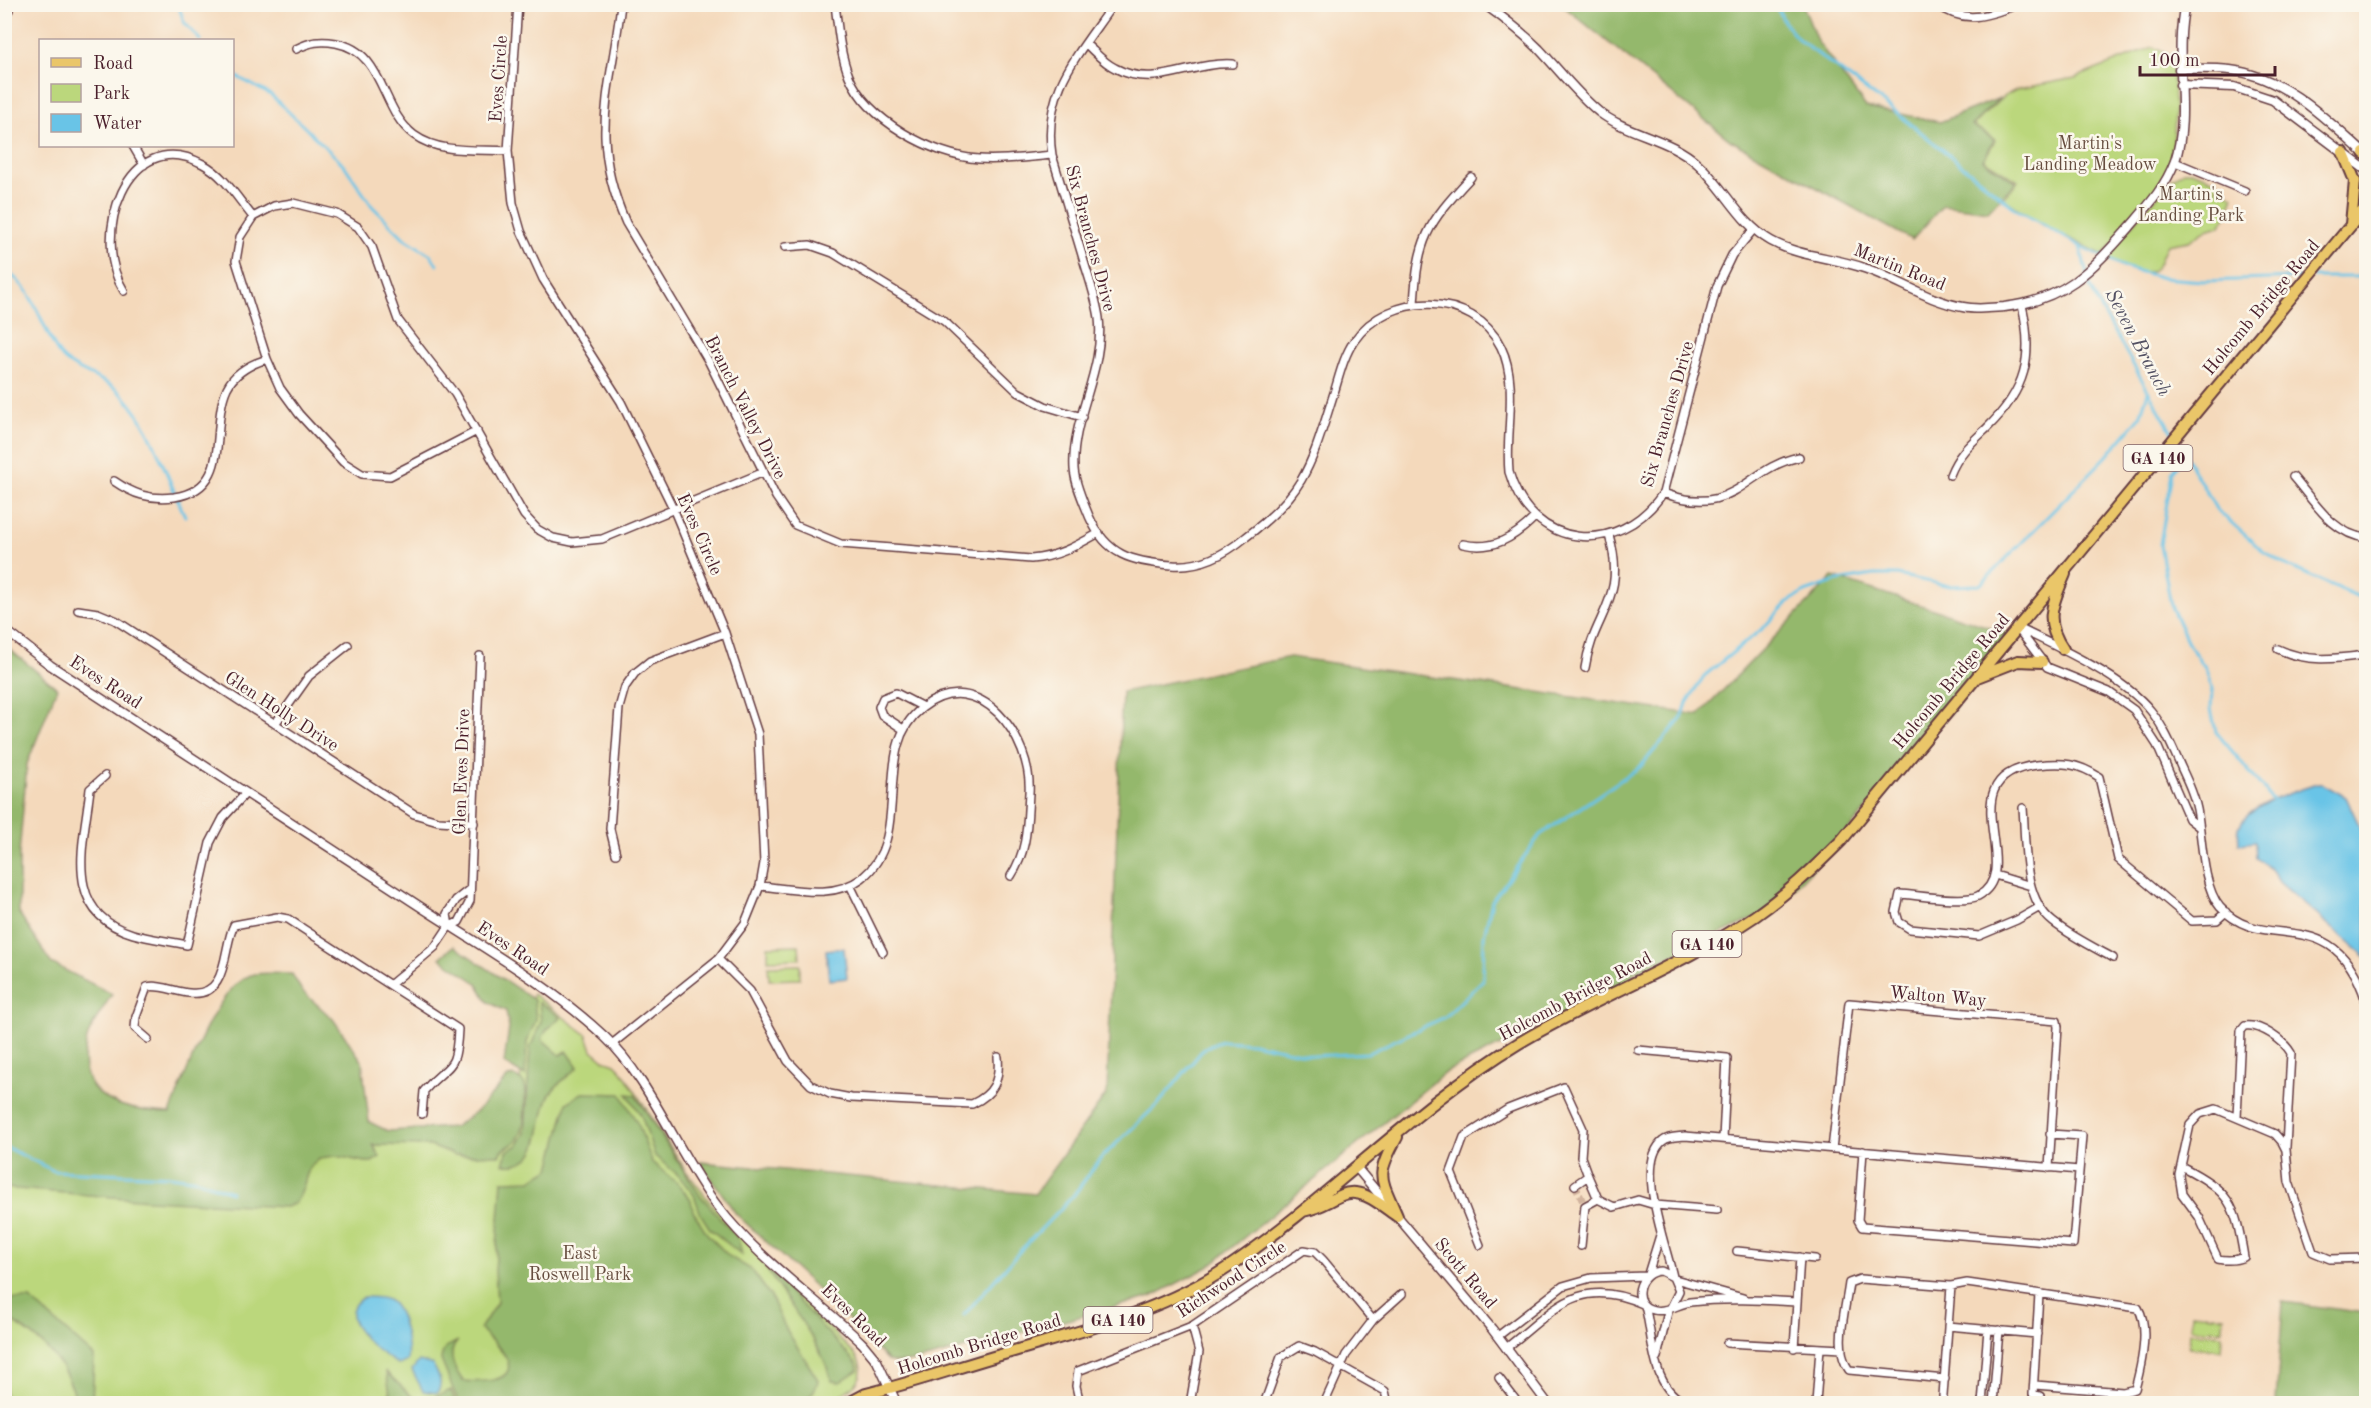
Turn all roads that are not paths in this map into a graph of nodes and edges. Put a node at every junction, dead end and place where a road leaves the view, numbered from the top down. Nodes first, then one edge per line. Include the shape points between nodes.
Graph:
1 (518, 4) edge
2 (621, 4) edge
3 (835, 4) edge
4 (1113, 4) edge
5 (1484, 4) edge
6 (1937, 4) edge
7 (2019, 4) edge
8 (2185, 4) edge
9 (1086, 44) junction
10 (296, 49) dead end
11 (1233, 64) dead end
12 (2179, 69) junction
13 (2180, 85) junction
14 (134, 147) edge
15 (508, 151) junction
16 (2343, 152) junction
17 (2366, 154) edge
18 (1052, 155) junction
19 (2175, 162) junction
20 (144, 165) junction
21 (2367, 170) edge
22 (1471, 177) dead end
23 (2245, 191) dead end
24 (2367, 207) edge
25 (253, 217) junction
26 (2351, 225) junction
27 (1754, 229) junction
28 (785, 247) dead end
29 (124, 291) dead end
30 (1414, 304) junction
31 (2022, 305) junction
32 (267, 359) junction
33 (1082, 417) junction
34 (477, 431) junction
35 (1799, 457) dead end
36 (764, 472) junction
37 (1950, 475) dead end
38 (2293, 477) dead end
39 (114, 480) dead end
40 (1662, 493) junction
41 (673, 508) junction
42 (1535, 517) junction
43 (1099, 533) junction
44 (1609, 535) junction
45 (2367, 538) edge
46 (1462, 544) dead end
47 (2070, 563) junction
48 (78, 610) dead end
49 (2016, 627) junction
50 (4, 629) edge
51 (725, 633) junction
52 (348, 645) dead end
53 (2062, 649) junction
54 (2278, 649) dead end
55 (2367, 655) edge
56 (480, 656) dead end
57 (2042, 662) junction
58 (1585, 669) dead end
59 (1974, 678) junction
60 (2116, 683) junction
61 (2109, 692) junction
62 (923, 707) junction
63 (275, 724) junction
64 (903, 729) junction
65 (105, 776) dead end
66 (2191, 791) junction
67 (246, 793) junction
68 (2179, 796) junction
69 (2023, 808) dead end
70 (474, 823) junction
71 (2198, 826) junction
72 (616, 854) dead end
73 (1995, 875) junction
74 (1011, 876) dead end
75 (850, 885) junction
76 (760, 886) junction
77 (2031, 886) junction
78 (470, 889) junction
79 (2040, 907) junction
80 (2226, 912) junction
81 (449, 926) junction
82 (883, 952) dead end
83 (2113, 958) dead end
84 (718, 959) junction
85 (2363, 982) edge
86 (391, 984) junction
87 (2367, 1001) edge
88 (148, 1039) dead end
89 (612, 1044) junction
90 (1638, 1050) dead end
91 (998, 1057) dead end
92 (422, 1114) dead end
93 (2237, 1117) junction
94 (1401, 1129) junction
95 (2050, 1134) junction
96 (1723, 1139) junction
97 (1832, 1149) junction
98 (2286, 1150) junction
99 (1863, 1151) junction
100 (2181, 1166) junction
101 (1356, 1167) junction
102 (2049, 1168) junction
103 (2079, 1170) junction
104 (1588, 1176) junction
105 (1575, 1185) dead end
106 (1598, 1199) junction
107 (1654, 1204) junction
108 (1717, 1210) dead end
109 (1299, 1212) junction
110 (1397, 1216) junction
111 (1662, 1230) junction
112 (1480, 1245) dead end
113 (1581, 1246) dead end
114 (1737, 1251) dead end
115 (1800, 1257) junction
116 (2367, 1258) edge
117 (1815, 1259) dead end
118 (1646, 1275) junction
119 (1674, 1278) junction
120 (1951, 1286) junction
121 (1402, 1294) dead end
122 (2039, 1294) junction
123 (1743, 1298) junction
124 (1797, 1302) junction
125 (1645, 1305) junction
126 (1670, 1307) junction
127 (1373, 1320) junction
128 (1192, 1326) junction
129 (1948, 1326) junction
130 (1988, 1329) junction
131 (1999, 1330) junction
132 (2037, 1334) junction
133 (1498, 1336) junction
134 (1727, 1343) dead end
135 (1506, 1348) junction
136 (1794, 1348) junction
137 (1820, 1348) junction
138 (1842, 1349) junction
139 (1657, 1357) junction
140 (1340, 1366) junction
141 (1499, 1378) dead end
142 (1945, 1379) junction
143 (2035, 1385) junction
144 (892, 1388) junction
145 (1943, 1396) dead end
146 (1515, 1402) edge
147 (847, 1404) edge
148 (897, 1404) edge
149 (1080, 1404) edge
150 (1190, 1404) edge
151 (1264, 1404) edge
152 (1324, 1404) edge
153 (1388, 1404) edge
154 (1548, 1404) edge
155 (1688, 1404) edge
156 (1816, 1404) edge
157 (1982, 1404) edge
158 (1993, 1404) edge
159 (2040, 1404) edge

1 - 15 street, Eves Circle
2 - 36 street, Branch Valley Drive via 604,112 609,177 626,223 709,362
3 - 18 street via 850,78 865,103 892,125 928,145 959,156 997,159
4 - 9 street, Six Branches Drive
5 - 27 street, Martin Road via 1522,33 1601,113 1624,127 1672,146 1696,162
6 - 7 street via 1952,14 1973,18
8 - 12 street, Martin Road
9 - 11 street via 1113,67 1141,77 1163,77 1212,64
9 - 18 street, Six Branches Drive via 1066,72 1054,100 1049,128
10 - 15 street via 308,42 323,41 342,44 359,53 375,70 402,123 424,142 445,148
12 - 13 street, Martin Road
12 - 17 street via 2232,70 2273,82 2304,102
13 - 16 street via 2234,87 2264,96
13 - 19 street, Martin Road via 2182,126
14 - 20 street
15 - 41 street, Eves Circle via 513,203 530,254 621,402
16 - 21 street
16 - 26 main road via 2355,181
18 - 33 street, Six Branches Drive via 1099,318 1098,359
19 - 23 street
19 - 31 street, Martin Road via 2155,199 2093,268 2060,292
20 - 25 street via 170,157 201,163 219,176
20 - 29 street via 124,184 114,210 111,262
22 - 30 street via 1441,209 1425,234 1417,262
24 - 26 main road, Holcomb Bridge Road / GA 140
25 - 32 street via 240,237 236,261
25 - 34 street via 274,206 293,203 337,214 358,227 372,247 398,320 445,377
26 - 47 main road, Holcomb Bridge Road / GA 140
27 - 31 street, Martin Road via 1787,249 1864,268 1947,304 1982,309
27 - 40 street, Six Branches Drive via 1732,255 1717,286
28 - 33 street via 810,246 833,253 944,321 1018,392
30 - 42 street, Six Branches Drive via 1440,305 1463,312 1485,326 1500,345 1510,376 1509,472 1519,496
30 - 43 street, Six Branches Drive via 1381,316 1355,339 1301,483 1275,515 1230,550 1195,564 1148,563 1117,552 1104,543
31 - 37 street via 2029,345 2020,384 2003,412 1961,452
32 - 34 street via 298,414 343,462 362,474 400,474
32 - 39 street via 242,370 227,387 216,461 200,486 161,498 133,494
33 - 43 street, Six Branches Drive via 1074,471
34 - 41 street via 524,515 553,538 572,542 602,539
35 - 40 street via 1782,462 1720,498 1691,500
36 - 41 street
36 - 43 street, Branch Valley Drive via 795,525 841,544 1031,559 1049,558 1070,550
38 - 45 street via 2337,527
40 - 44 street, Six Branches Drive via 1641,519
41 - 51 street, Eves Circle
42 - 44 street, Six Branches Drive via 1570,535
42 - 46 street via 1502,543 1483,547
44 - 58 street via 1615,562 1614,589 1590,646
47 - 49 main road, Holcomb Bridge Road / GA 140
47 - 53 main road via 2051,608 2054,637
48 - 63 street, Glen Holly Drive via 115,620
49 - 53 street
49 - 57 street
49 - 59 main road, Holcomb Bridge Road / GA 140
50 - 67 street, Eves Road via 50,665
51 - 72 street via 650,661 626,687 619,708 610,829
51 - 76 street, Eves Circle via 758,734 764,839
52 - 63 street via 309,676
53 - 60 street
54 - 55 street via 2310,660
56 - 70 street, Glen Eves Drive
57 - 59 main road via 2015,662
57 - 61 street
59 - 94 main road, Holcomb Bridge Road / GA 140 via 1841,841 1784,895 1726,934 1520,1043 1447,1091
60 - 61 street
60 - 66 street via 2152,712
61 - 68 street via 2134,710 2146,725
62 - 64 street
62 - 64 street via 896,693 883,698 879,707 882,715
62 - 74 street via 947,697 974,698 997,710 1013,730 1027,767 1030,789 1026,846
63 - 70 street, Glen Holly Drive via 414,814 438,821
64 - 75 street via 897,748 885,846 872,869
65 - 67 street via 90,789 81,878 88,903 108,922 131,934 187,945 210,843 223,818
66 - 68 street
66 - 71 street
67 - 81 street, Eves Road
68 - 71 street via 2189,819
69 - 77 street
70 - 78 street, Glen Eves Drive
71 - 80 street via 2211,892
73 - 77 street
73 - 79 street via 1989,887 1970,899 1900,894 1896,912 1899,922 1910,929 1979,936
73 - 80 street via 1989,814 1998,785 2010,773 2026,766 2072,764 2099,777 2118,859 2192,921 2217,920
75 - 76 street via 818,892
75 - 82 street
76 - 84 street, Eves Circle via 745,924
77 - 79 street
78 - 81 street, Glen Eves Drive via 470,901 459,922
78 - 81 street via 447,914
79 - 83 street via 2052,922
80 - 85 street via 2248,925 2297,932 2321,940 2343,957
81 - 86 street, Glen Eves Drive via 435,946
81 - 89 street, Eves Road via 567,1004
84 - 89 street, Eves Circle
84 - 91 street via 750,992 795,1071 830,1094 972,1104 995,1087
85 - 87 street
86 - 88 street via 288,919 240,922 231,930 222,974 208,990 190,993 147,987 135,1028
86 - 92 street via 458,1029 457,1056 449,1070 424,1092
89 - 144 street, Eves Road via 719,1208 754,1246 863,1344
90 - 96 street via 1727,1058
93 - 98 street via 2274,1134
93 - 98 street via 2241,1031 2245,1026 2256,1026 2287,1046 2291,1053
93 - 100 street via 2216,1109 2200,1114 2190,1125
94 - 101 main road, Holcomb Bridge Road / GA 140
94 - 110 main road via 1380,1173
95 - 97 street, Walton Way via 2056,1021 1849,1003
95 - 102 street, Walton Way
95 - 103 street via 2082,1136
96 - 97 street
96 - 107 street via 1685,1136 1662,1142 1652,1160
97 - 99 street
98 - 116 street via 2289,1182 2313,1252 2330,1259
99 - 102 street
99 - 103 street via 1858,1220 1862,1227 2073,1244
100 - 100 street via 2182,1194 2199,1217 2218,1259 2244,1257 2229,1199
101 - 109 main road, Holcomb Bridge Road / GA 140
101 - 110 street, Scott Road
102 - 103 street
104 - 105 street
104 - 106 street
104 - 112 street via 1581,1157 1583,1129 1564,1087 1508,1109 1483,1124 1464,1137 1451,1172
106 - 107 street via 1614,1207 1638,1200
106 - 113 street via 1585,1206
107 - 108 street
107 - 111 street
109 - 110 main road via 1323,1207 1344,1194 1358,1193
109 - 144 main road, Holcomb Bridge Road / GA 140 via 1230,1266 1161,1304
110 - 133 street, Scott Road
111 - 118 street
111 - 119 street
114 - 115 street
115 - 117 street
115 - 124 street
118 - 119 street via 1661,1271
118 - 125 street via 1639,1290
118 - 133 street via 1592,1278 1563,1286
119 - 123 street
119 - 126 street via 1678,1297
120 - 122 street via 1967,1283
120 - 129 street
120 - 138 street via 1860,1279 1849,1283
121 - 127 street
122 - 132 street
122 - 143 street via 2138,1308 2143,1316 2143,1331 2135,1389 2123,1392
123 - 124 street
123 - 126 street
124 - 136 street
125 - 126 street via 1654,1311
125 - 135 street via 1605,1291 1582,1295 1560,1305
125 - 139 street
126 - 139 street
127 - 128 street, Richwood Circle via 1315,1252 1304,1250
127 - 140 street
128 - 149 street, Richwood Circle via 1077,1371
128 - 150 street via 1199,1352
129 - 130 street
129 - 142 street
130 - 131 street
130 - 157 street
131 - 132 street
131 - 158 street
132 - 143 street
133 - 135 street, Scott Road
134 - 136 street
135 - 154 street, Scott Road
136 - 137 street
137 - 138 street
137 - 156 street
138 - 142 street via 1842,1362 1849,1370
139 - 155 street via 1659,1378 1675,1399
140 - 151 street via 1299,1346 1281,1357
140 - 152 street
140 - 153 street via 1384,1391
141 - 146 street
142 - 145 street
143 - 159 street via 2033,1394 2040,1396
144 - 147 main road, Holcomb Bridge Road / GA 140 via 866,1394
144 - 148 street, Eves Road

